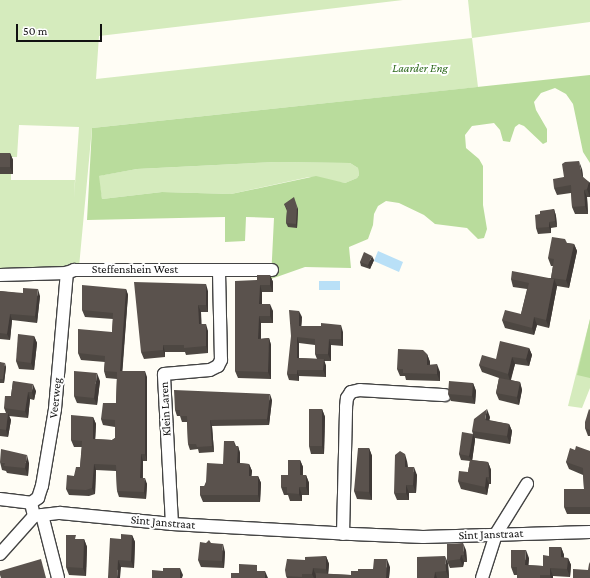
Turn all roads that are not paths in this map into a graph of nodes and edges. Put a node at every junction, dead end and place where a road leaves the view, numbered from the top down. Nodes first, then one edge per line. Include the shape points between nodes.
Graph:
1 (72, 268) junction
2 (220, 270) junction
3 (272, 270) dead end
4 (0, 275) edge
5 (445, 395) dead end
6 (527, 484) dead end
7 (0, 499) edge
8 (31, 503) junction
9 (38, 515) junction
10 (172, 524) junction
11 (590, 532) edge
12 (343, 534) junction
13 (496, 534) junction
14 (0, 554) edge
15 (58, 578) edge
16 (482, 578) edge

1 - 2 street, Steffenshein West
1 - 4 street, Steffenshein West
1 - 8 street, Veerweg via 55,409 42,486 38,498
2 - 3 street, Steffenshein West
2 - 10 street, Klein Laren via 221,360 218,366 210,370 164,374
5 - 12 street via 360,390 351,392 346,407
6 - 13 street
7 - 8 street
8 - 9 street
9 - 10 street, Sint Janstraat via 60,513
9 - 14 street
9 - 15 street
10 - 12 street, Sint Janstraat
11 - 13 street, Sint Janstraat
12 - 13 street, Sint Janstraat via 423,537
13 - 16 street

